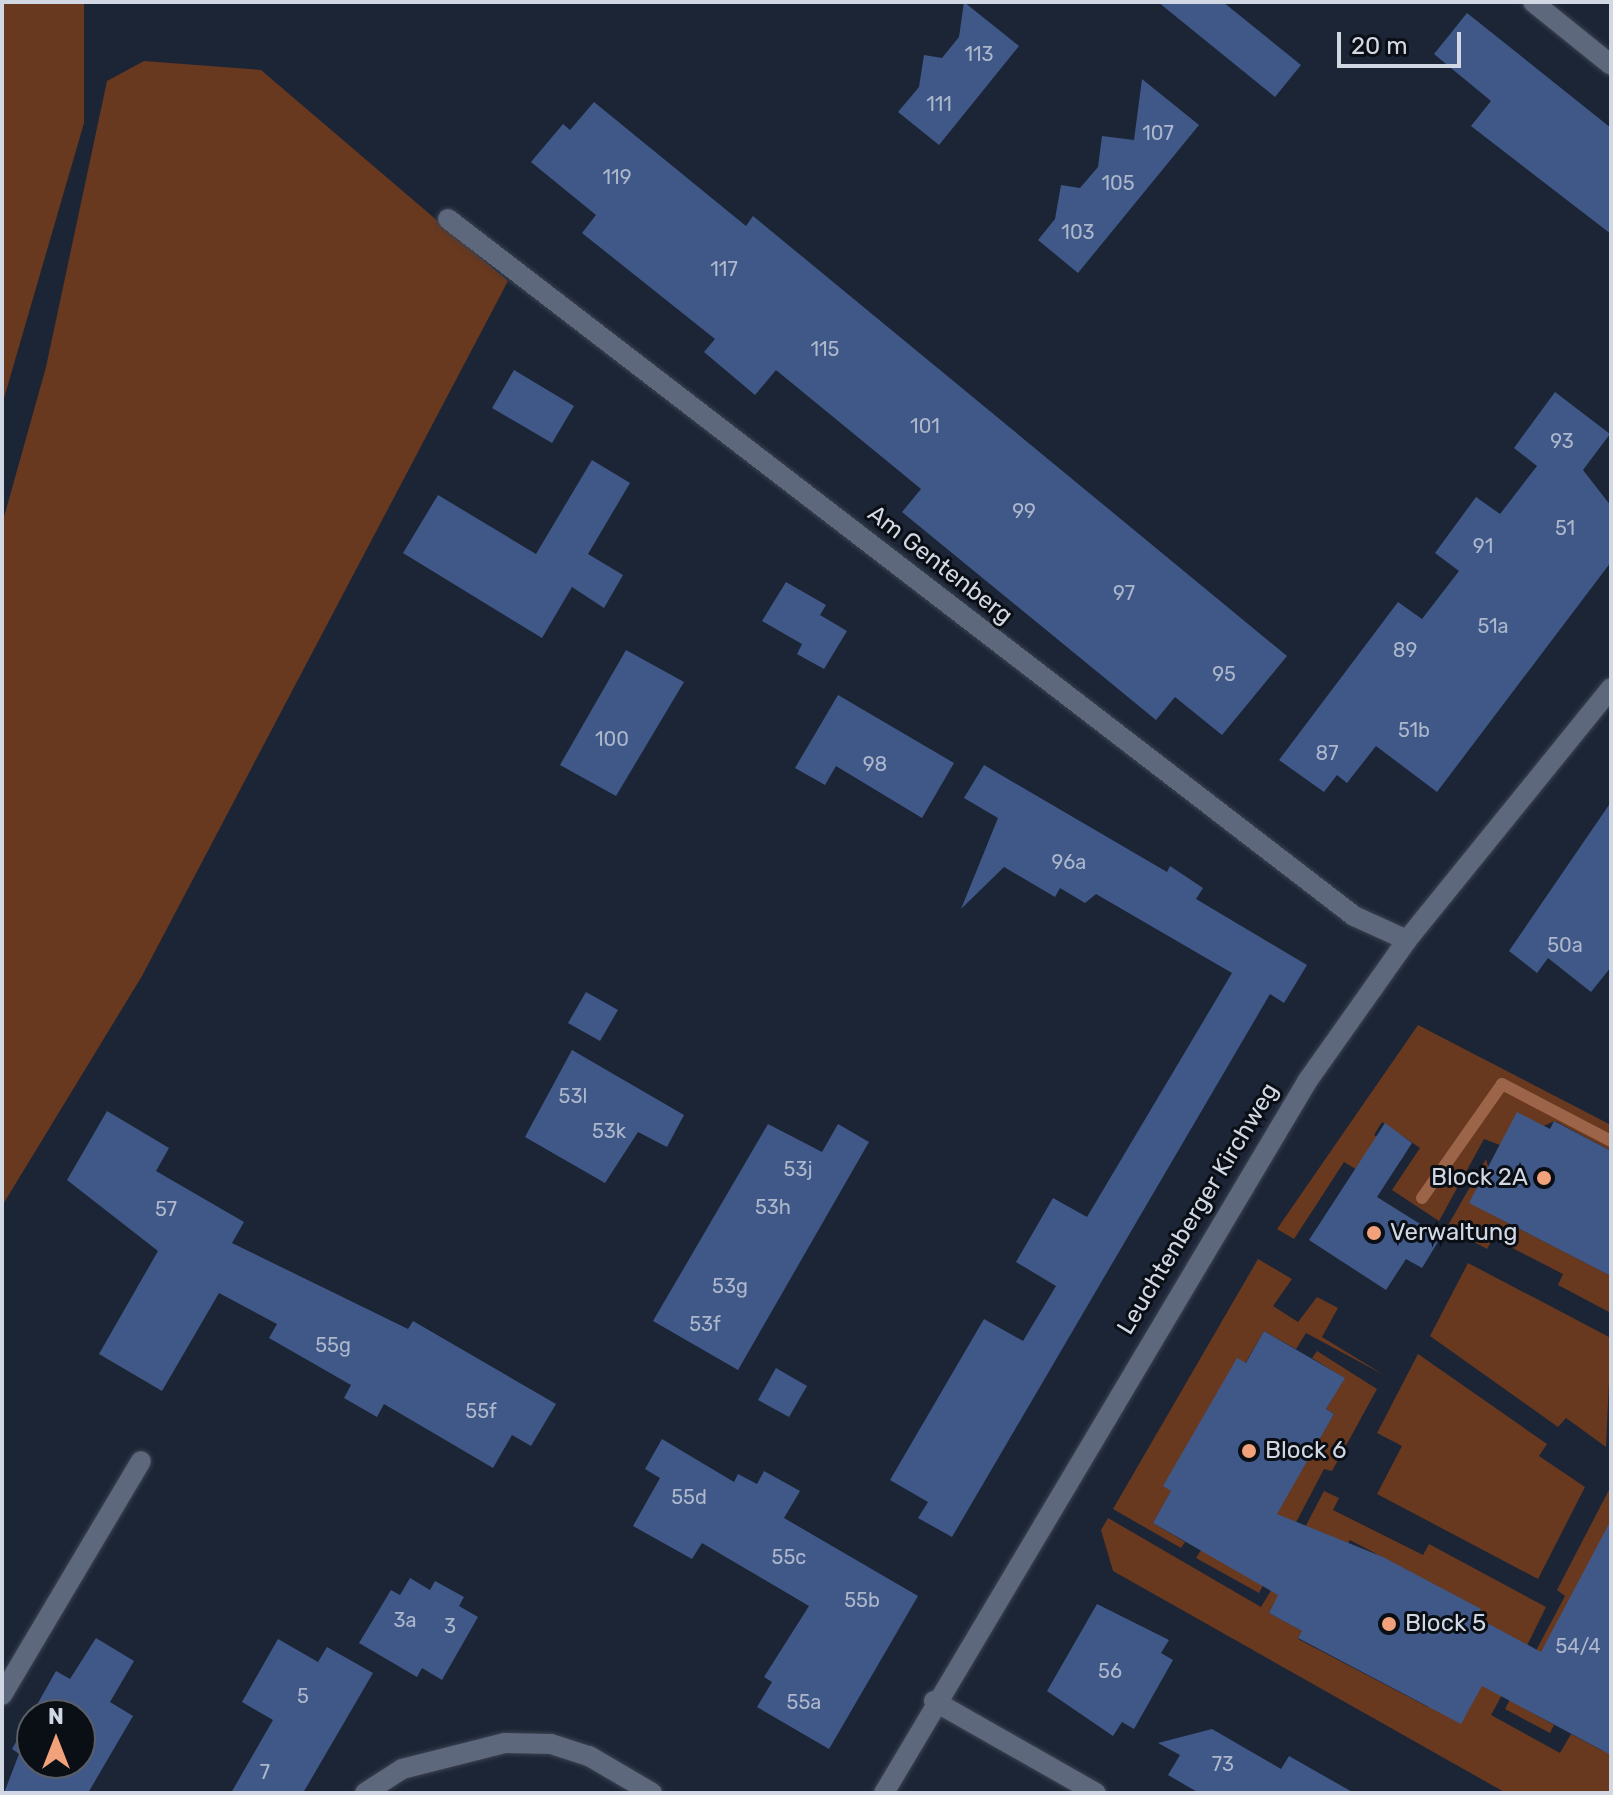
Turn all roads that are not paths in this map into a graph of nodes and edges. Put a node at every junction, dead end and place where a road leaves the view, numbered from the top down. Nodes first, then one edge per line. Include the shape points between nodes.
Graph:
1 (1533, 2) edge
2 (1611, 65) edge
3 (448, 219) dead end
4 (1611, 688) edge
5 (1407, 940) junction
6 (141, 1461) dead end
7 (2, 1695) edge
8 (934, 1701) junction
9 (365, 1793) edge
10 (652, 1793) edge
11 (884, 1793) edge
12 (1096, 1793) edge

1 - 2 street
3 - 5 street, Am Gentenberg via 1354,916
4 - 5 street, Leuchtenberger Kirchweg
5 - 8 street, Leuchtenberger Kirchweg via 1252,1169
6 - 7 street
8 - 11 street, Leuchtenberger Kirchweg
8 - 12 street
9 - 10 street via 402,1769 505,1743 551,1744 589,1756

